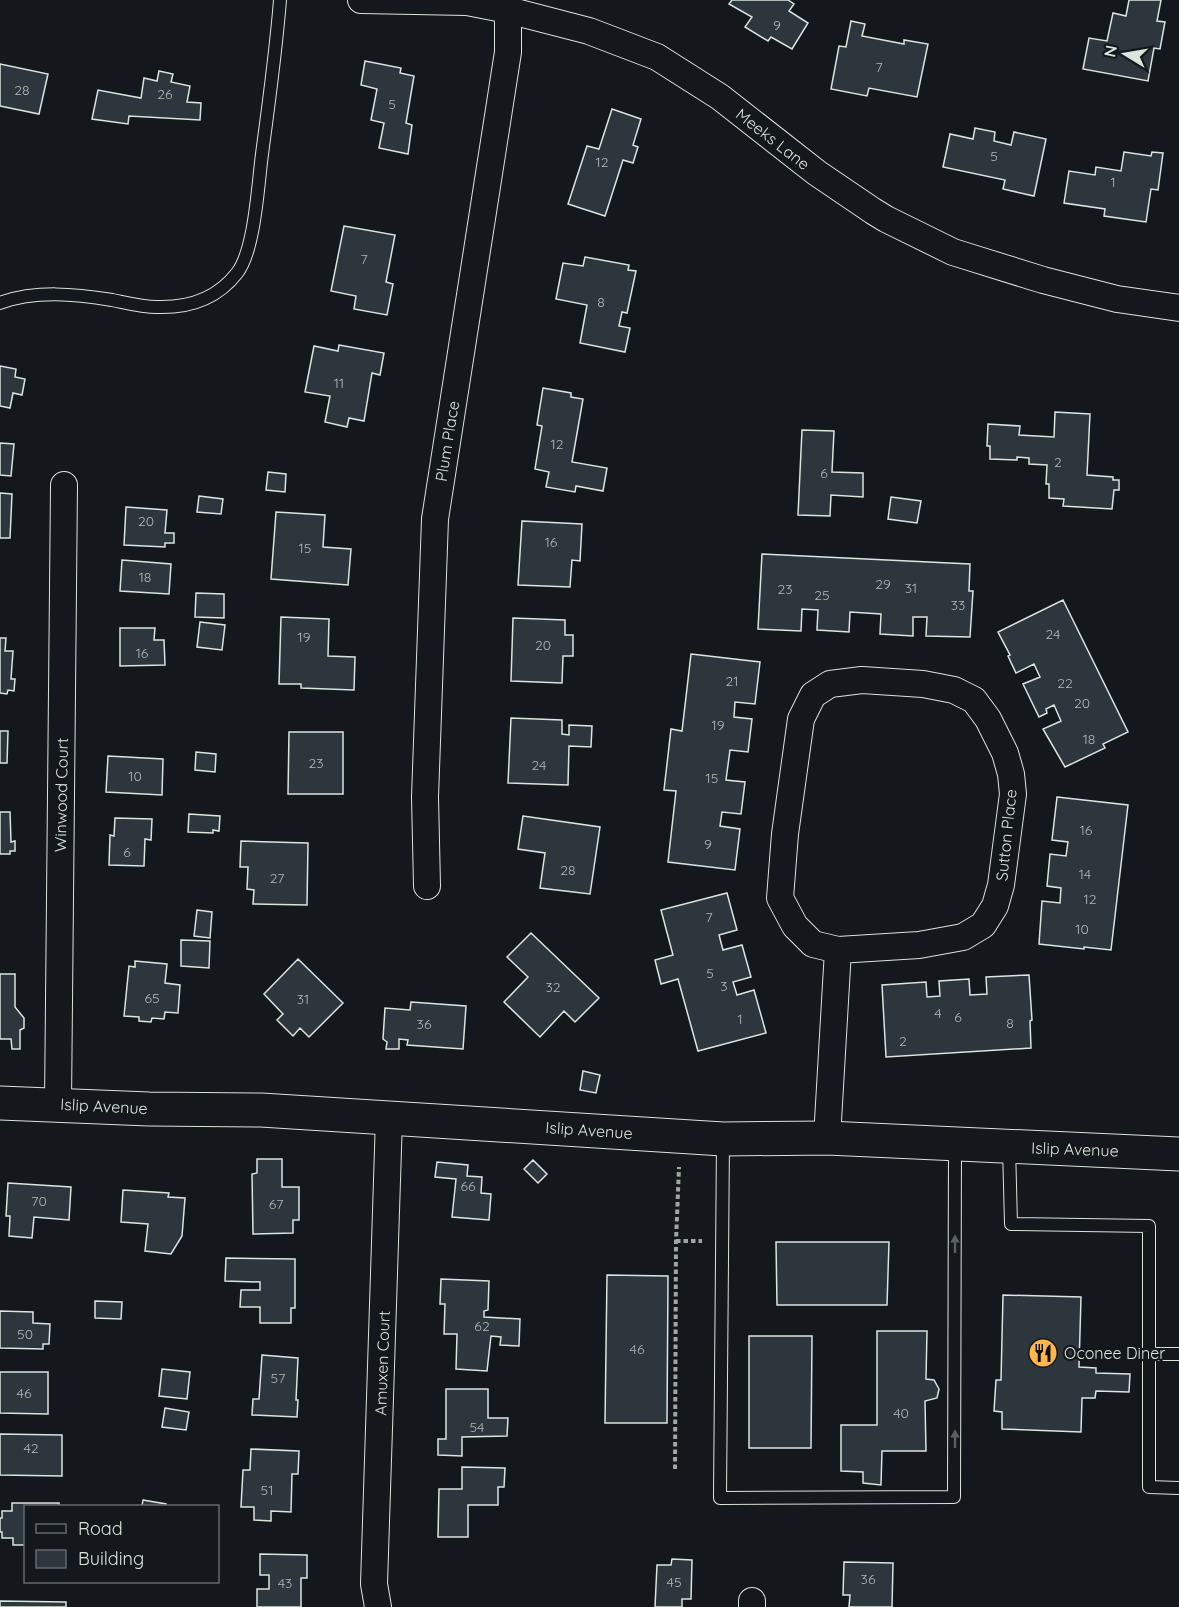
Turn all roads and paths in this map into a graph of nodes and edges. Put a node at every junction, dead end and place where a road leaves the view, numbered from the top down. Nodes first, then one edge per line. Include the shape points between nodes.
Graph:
1 (280, 0) edge
2 (361, 0) edge
3 (508, 5) edge
4 (0, 303) edge
5 (1179, 308) edge
6 (64, 485) dead end
7 (427, 886) dead end
8 (838, 950) junction
9 (0, 1103) edge
10 (58, 1104) junction
11 (389, 1118) junction
12 (827, 1138) junction
13 (723, 1139) junction
14 (955, 1144) junction
15 (1009, 1146) junction
16 (1179, 1154) edge
17 (680, 1160) dead end
18 (676, 1241) junction
19 (722, 1241) junction
20 (1149, 1354) junction
21 (1179, 1354) edge
22 (675, 1469) dead end
23 (1179, 1488) edge
24 (378, 1607) edge

1 - 4 lane via 257,197 249,245 238,272 220,291 180,307 51,294 16,297
2 - 3 street, Meeks Lane
3 - 5 street, Meeks Lane via 657,57 720,98 879,215 953,252 1117,299
3 - 7 street, Plum Place via 508,52 435,519 424,797
6 - 10 street, Winwood Court
8 - 8 street, Sutton Place via 813,944 795,926 780,898 801,719 813,695 830,684 862,680 954,690 974,700 988,719 1011,774 1013,794 995,906 983,925 963,937 919,945
8 - 12 street
9 - 10 main road, Islip Avenue
10 - 11 main road, Islip Avenue
11 - 13 main road, Islip Avenue
11 - 24 street, Amuxen Court via 374,1584
12 - 13 main road, Islip Avenue
12 - 14 main road, Islip Avenue
13 - 19 lane
14 - 15 main road, Islip Avenue
19 -> 14 lane via 720,1498 954,1497
15 - 16 main road, Islip Avenue
15 - 20 lane via 1011,1224 1149,1226
17 - 18 path
18 - 19 path
18 - 22 path
20 - 21 lane
20 - 23 lane via 1149,1487

